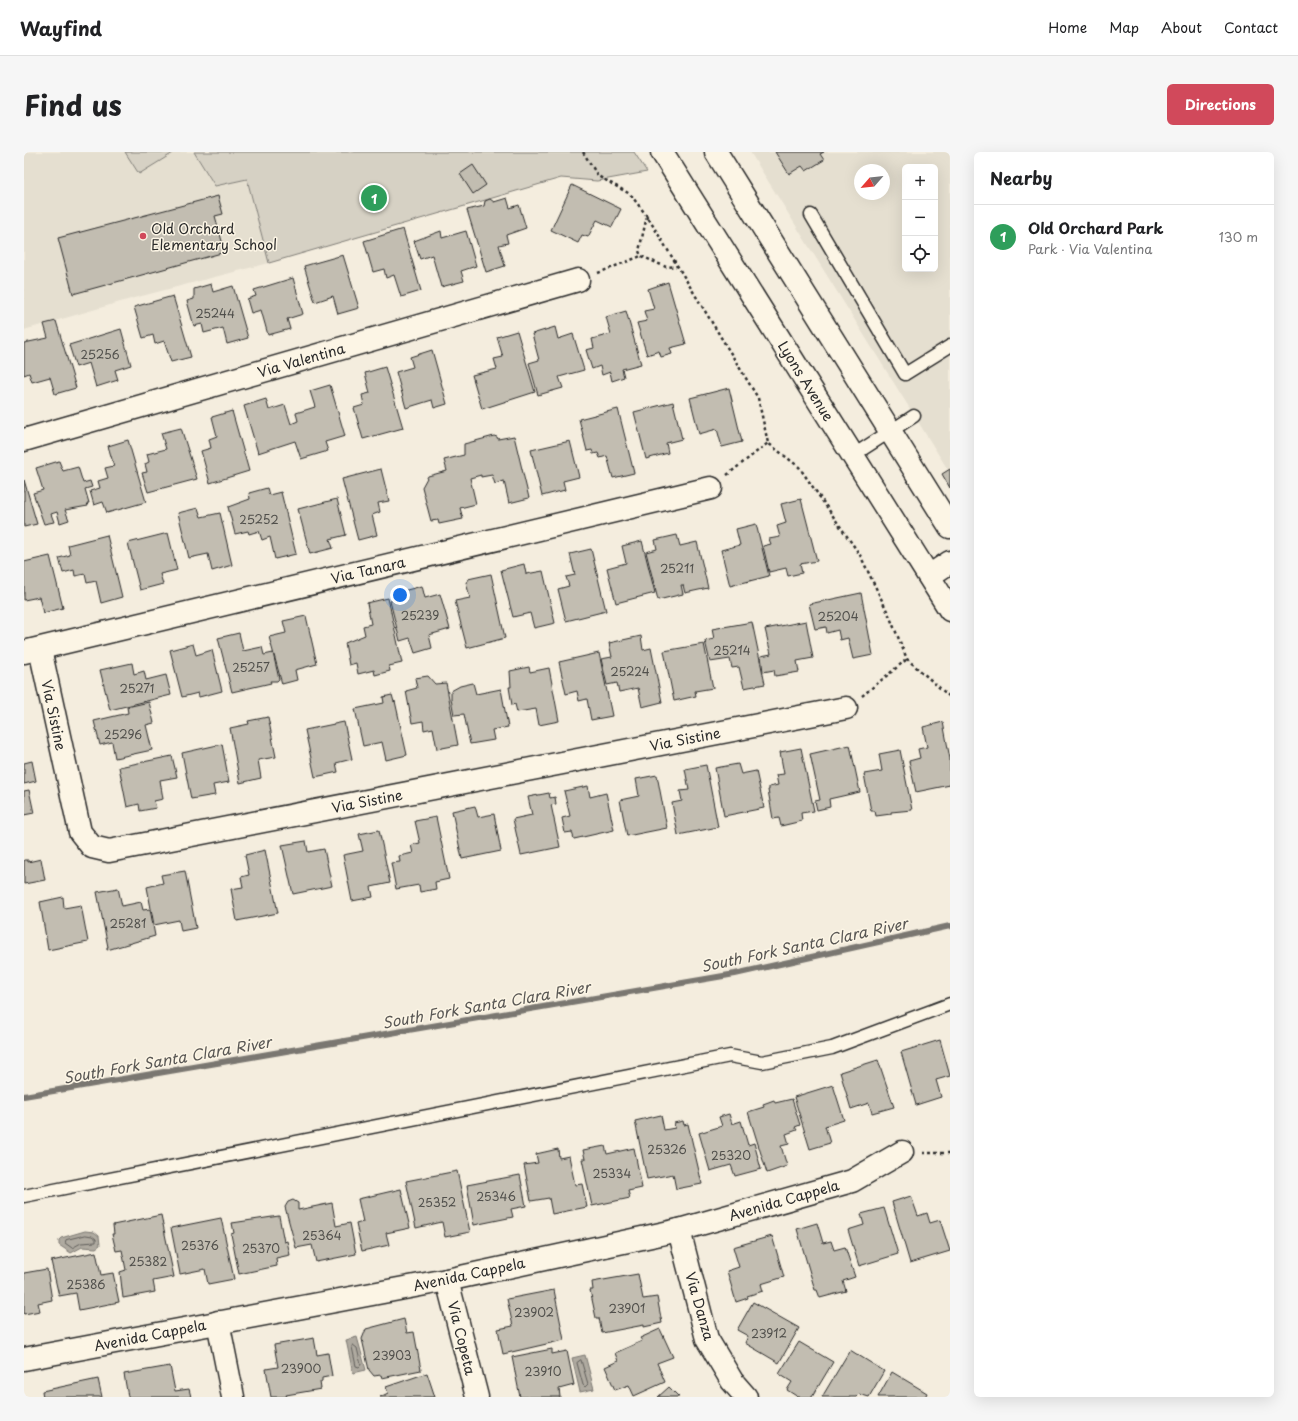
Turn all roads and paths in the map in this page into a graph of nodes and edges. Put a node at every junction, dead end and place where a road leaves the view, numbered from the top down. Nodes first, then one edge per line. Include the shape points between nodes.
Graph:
1 (584, 152) edge
2 (662, 152) edge
3 (716, 152) edge
4 (811, 215) dead end
5 (647, 216) junction
6 (641, 256) junction
7 (678, 266) junction
8 (578, 280) joint
9 (950, 346) edge
10 (914, 416) dead end
11 (891, 431) junction
12 (24, 440) edge
13 (768, 443) junction
14 (852, 456) junction
15 (711, 488) joint
16 (950, 527) edge
17 (950, 562) edge
18 (929, 576) junction
19 (950, 610) edge
20 (32, 650) edge
21 (907, 659) junction
22 (950, 697) edge
23 (846, 708) joint
24 (950, 1004) edge
25 (902, 1152) joint
26 (950, 1153) edge
27 (24, 1196) edge
28 (679, 1230) junction
29 (447, 1280) junction
30 (218, 1322) junction
31 (24, 1359) edge
32 (233, 1397) edge
33 (477, 1397) edge
34 (746, 1397) edge

1 - 5 path via 598,176 630,194
2 - 14 street, Lyons Avenue
3 - 11 street
4 - 9 lane via 906,374
5 - 6 path via 639,251
5 - 7 path
6 - 7 path via 666,267
6 - 8 path
7 - 13 path via 758,398
8 - 12 street, Via Valentina
10 - 11 lane
11 - 14 lane
11 - 16 street
13 - 15 path
13 - 21 path via 799,467 860,555
14 - 18 street, Lyons Avenue
15 - 20 street, Via Tanara
17 - 18 street
18 - 19 street, Lyons Avenue
20 - 23 street, Via Sistine via 80,832 92,848 109,851
21 - 22 path
21 - 23 path
24 - 27 lane via 832,1048 762,1062 730,1056
25 - 26 path
25 - 28 street, Avenida Cappela via 852,1180
28 - 29 street, Avenida Cappela
28 - 34 street, Via Danza via 707,1339 732,1381
29 - 30 street, Avenida Cappela
29 - 33 street, Via Copeta
30 - 31 street, Avenida Cappela
30 - 32 street

